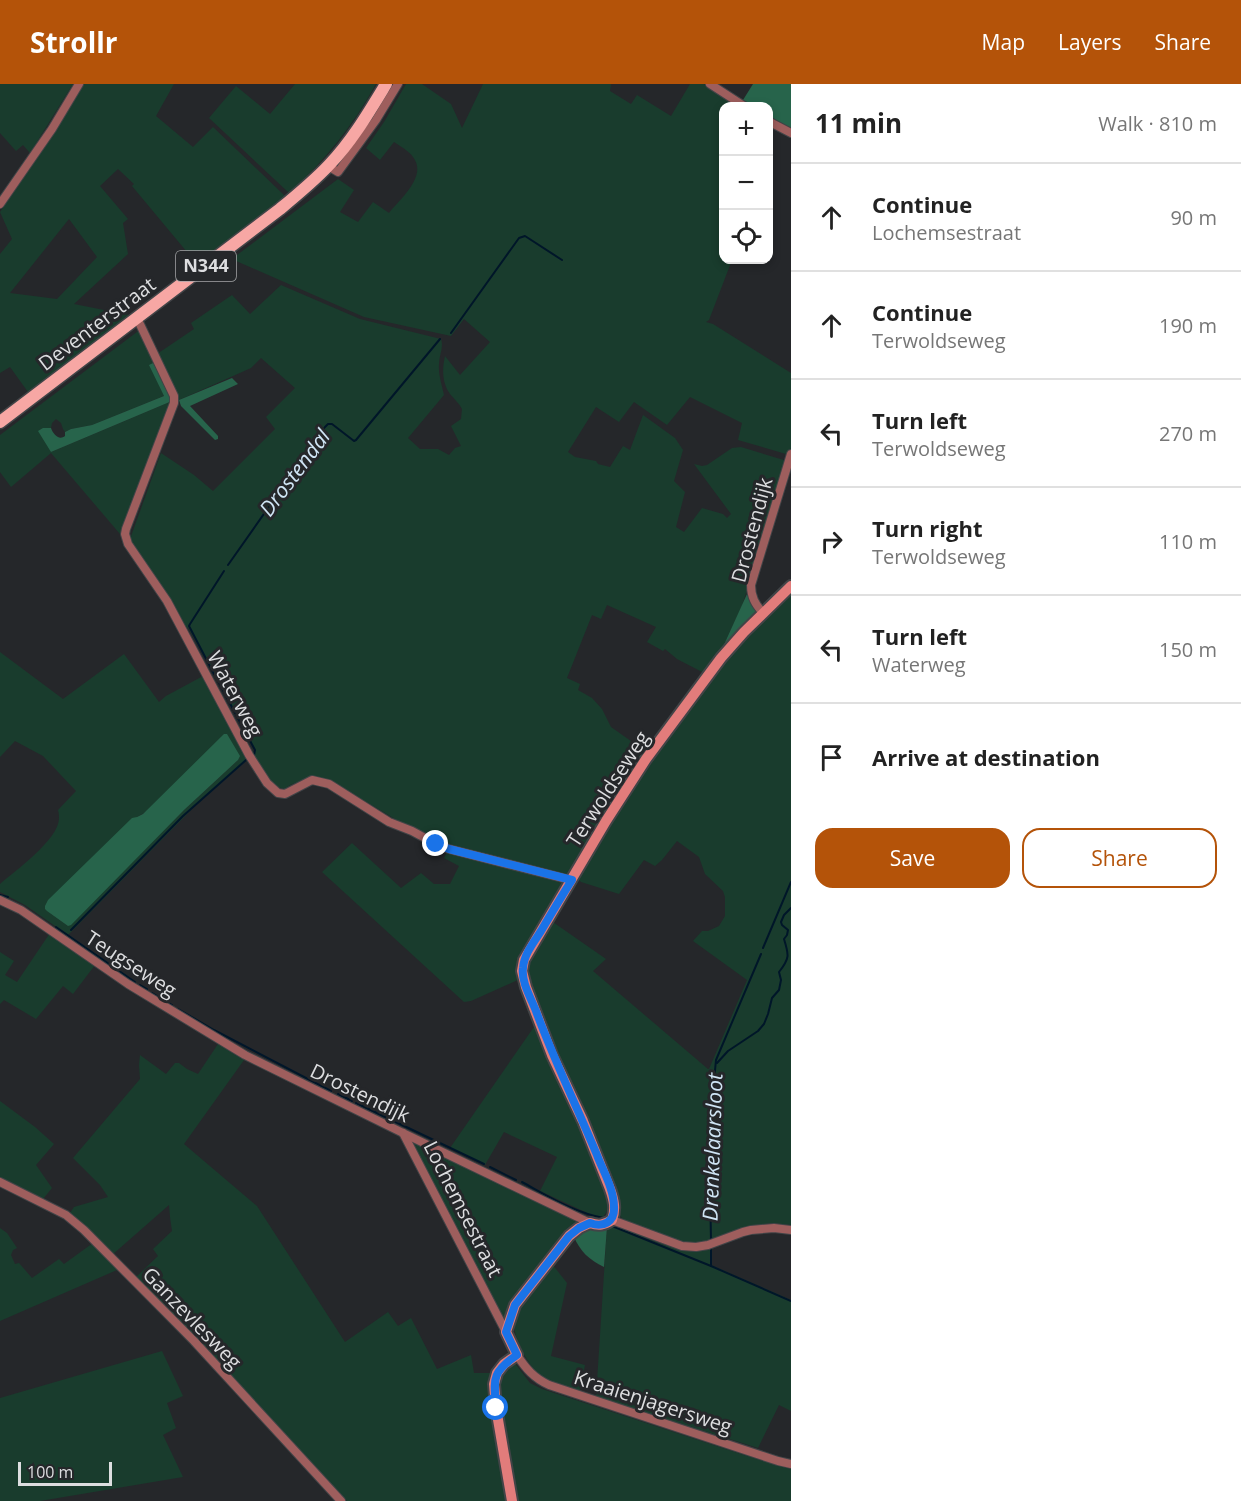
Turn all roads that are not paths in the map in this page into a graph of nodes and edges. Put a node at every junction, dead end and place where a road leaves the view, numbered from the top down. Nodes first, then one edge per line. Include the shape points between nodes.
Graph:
1 (79, 84) edge
2 (386, 84) edge
3 (398, 84) edge
4 (710, 84) edge
5 (738, 102) edge
6 (773, 124) edge
7 (791, 134) edge
8 (328, 166) junction
9 (0, 204) edge
10 (137, 318) junction
11 (0, 422) edge
12 (791, 454) edge
13 (791, 586) edge
14 (763, 612) junction
15 (572, 880) junction
16 (0, 900) edge
17 (245, 1055) joint
18 (403, 1133) junction
19 (0, 1182) edge
20 (609, 1221) junction
21 (590, 1223) junction
22 (791, 1230) edge
23 (506, 1332) junction
24 (517, 1355) junction
25 (791, 1464) edge
26 (341, 1501) edge
27 (512, 1501) edge

1 - 9 street
2 - 8 main road, Deventerstraat / N344 via 356,132
3 - 8 street, Deventerstraat via 338,172
4 - 5 street
6 - 7 street
8 - 10 main road, Deventerstraat / N344 via 280,209
10 - 11 main road, Deventerstraat / N344
10 - 15 street, Waterweg via 174,396 174,404 126,529 126,538 167,601 267,783 285,794 312,780 321,781 389,822 436,844
12 - 14 street, Drostendijk via 751,585 753,600
13 - 14 street, Terwoldseweg
14 - 15 street, Terwoldseweg via 721,658 646,759
15 - 20 street, Terwoldseweg via 526,954 522,971 552,1055 610,1189 614,1206
16 - 17 street, Teugseweg
17 - 18 street, Drostendijk
18 - 21 street, Drostendijk
18 - 23 street, Lochemsestraat
19 - 26 street, Ganzevlesweg via 66,1215 79,1226 194,1341
20 - 21 street
20 - 22 street via 682,1246 696,1247 751,1230
21 - 23 street via 569,1236 521,1296
23 - 24 street, Lochemsestraat
24 - 25 street, Kraaienjagersweg via 527,1371 549,1385
24 - 27 street via 504,1364 494,1384

